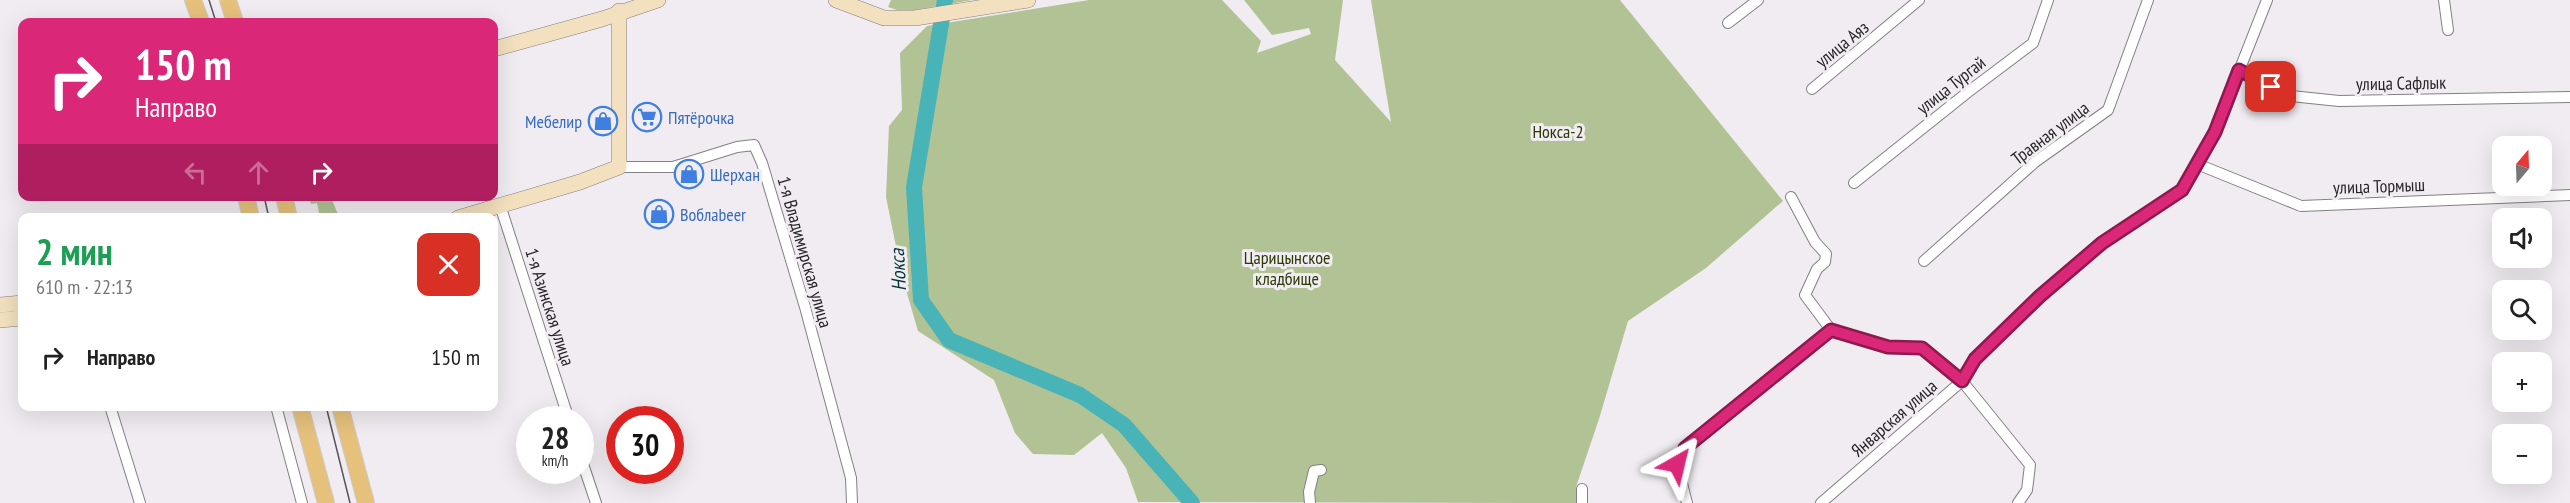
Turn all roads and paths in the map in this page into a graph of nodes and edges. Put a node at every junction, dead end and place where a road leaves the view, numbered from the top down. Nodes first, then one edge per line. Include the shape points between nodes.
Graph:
1 (193, 0) edge
2 (228, 0) edge
3 (658, 0) edge
4 (836, 0) edge
5 (1028, 0) edge
6 (1758, 0) edge
7 (1919, 0) edge
8 (2048, 0) edge
9 (2148, 0) edge
10 (2267, 0) edge
11 (2444, 0) edge
12 (619, 6) edge
13 (200, 18) edge
14 (234, 18) edge
15 (1728, 23) dead end
16 (2448, 30) dead end
17 (498, 48) edge
18 (2239, 70) junction
19 (1812, 89) dead end
20 (2570, 97) edge
21 (2197, 164) junction
22 (619, 167) junction
23 (1854, 183) dead end
24 (2570, 195) edge
25 (1791, 197) dead end
26 (500, 205) junction
27 (474, 213) edge
28 (1924, 261) dead end
29 (18, 303) edge
30 (0, 305) edge
31 (18, 318) edge
32 (0, 320) edge
33 (1831, 330) junction
34 (1962, 381) junction
35 (565, 406) edge
36 (112, 411) edge
37 (277, 411) edge
38 (301, 411) edge
39 (341, 411) edge
40 (1321, 470) dead end
41 (590, 484) edge
42 (1582, 489) dead end
43 (140, 503) edge
44 (302, 503) edge
45 (326, 503) edge
46 (366, 503) edge
47 (597, 503) edge
48 (852, 503) edge
49 (1310, 503) edge
50 (1582, 503) edge
51 (1687, 503) edge
52 (1821, 503) edge
53 (2018, 503) edge

1 - 13 main road
2 - 14 main road
3 - 12 street
4 - 5 street via 884,18 915,18
6 - 15 street
7 - 19 street, улица Аяз
8 - 23 street, улица Тургай via 2033,43
9 - 28 street, Травная улица via 2108,110 2035,162
10 - 18 street, Январская улица
11 - 16 street
12 - 17 street via 607,18
12 - 22 street
18 - 20 street, улица Сафлык via 2291,96 2339,101
18 - 21 street, Январская улица via 2215,132
21 - 24 street, улица Тормыш via 2301,206
21 - 34 street, Январская улица via 2182,190 2102,243 2040,296 1975,359
22 - 26 street
22 - 48 street, 1-я Владимирская улица via 673,167 737,147 754,146 805,307 851,478
25 - 33 street via 1815,242 1826,254 1805,295
26 - 27 street
26 - 35 street, 1-я Азинская улица
29 - 30 street
31 - 32 street
33 - 34 street via 1888,347 1922,348
33 - 51 street via 1685,448 1677,464
34 - 52 street, Январская улица
34 - 53 street via 2030,465 2027,490
36 - 43 street
37 - 44 street
38 - 45 main road
39 - 46 main road
40 - 49 street via 1314,471
41 - 47 street
42 - 50 street

